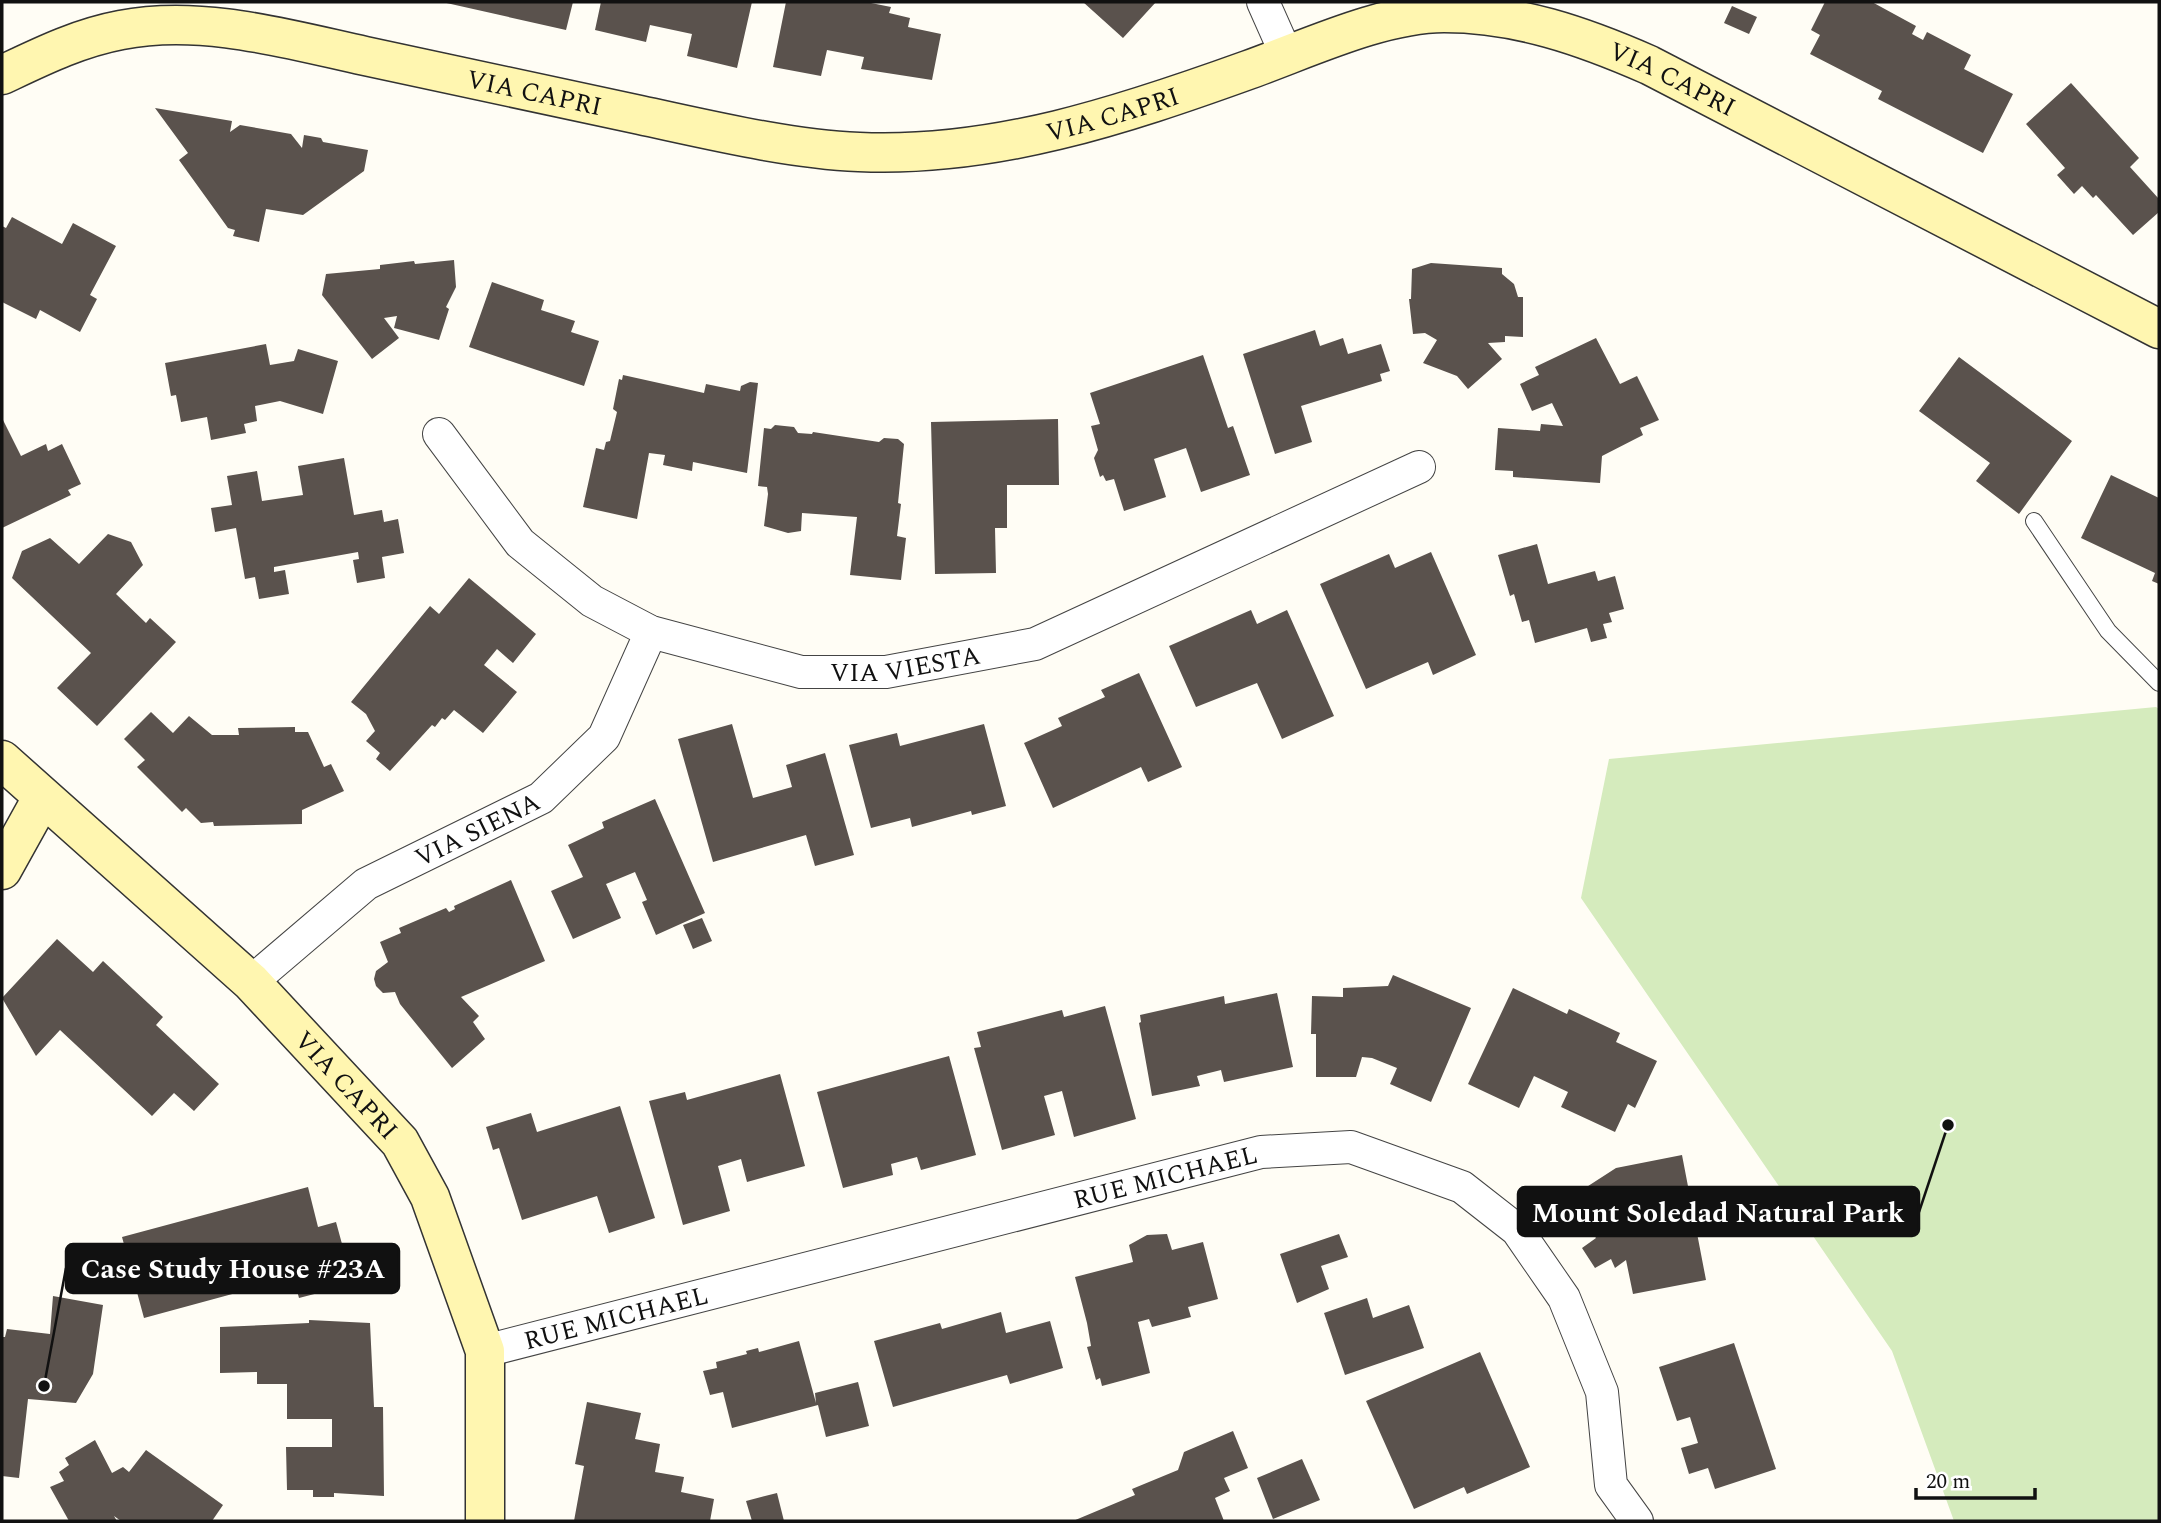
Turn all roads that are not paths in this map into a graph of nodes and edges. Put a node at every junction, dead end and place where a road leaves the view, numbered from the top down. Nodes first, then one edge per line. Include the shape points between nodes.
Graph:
1 (1263, 2) edge
2 (196, 13) edge
3 (1287, 56) junction
4 (2, 75) edge
5 (2159, 329) edge
6 (439, 434) dead end
7 (1419, 467) dead end
8 (2034, 521) dead end
9 (651, 632) junction
10 (2159, 683) edge
11 (2, 760) edge
12 (42, 798) junction
13 (2, 870) edge
14 (251, 982) junction
15 (485, 1351) junction
16 (485, 1521) edge
17 (1637, 1521) edge

1 - 3 street
2 - 3 street, VIA CAPRI via 276,36 729,134 858,152 971,149 1065,129
2 - 4 street, VIA CAPRI via 59,48
3 - 5 street, VIA CAPRI via 1368,26 1440,13 1511,18 1587,38 1649,65
6 - 9 street, VIA VIESTA via 520,543 592,601
7 - 9 street, VIA VIESTA via 1035,644 886,672 801,672
8 - 10 lane via 2108,631
9 - 14 street, VIA SIENA via 604,737 541,798 366,884
11 - 12 street, VIA CAPRI
12 - 13 street
12 - 14 street, VIA CAPRI
14 - 15 street, VIA CAPRI via 400,1142 430,1197
15 - 16 street, VIA CAPRI
15 - 17 street, RUE MICHAEL via 1261,1152 1351,1147 1462,1187 1517,1230 1564,1298 1598,1380 1611,1485

